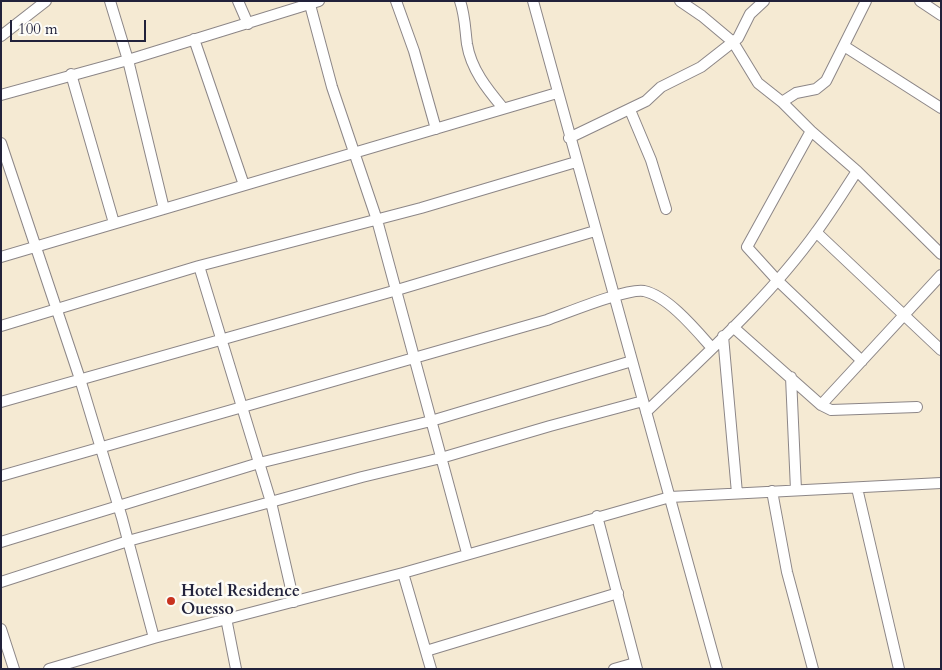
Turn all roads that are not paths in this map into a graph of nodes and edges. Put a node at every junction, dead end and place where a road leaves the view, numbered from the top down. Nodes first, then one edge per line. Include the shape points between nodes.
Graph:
1 (46, 1) edge
2 (110, 1) edge
3 (238, 1) edge
4 (396, 1) edge
5 (460, 1) edge
6 (533, 1) edge
7 (680, 1) edge
8 (764, 1) edge
9 (866, 1) edge
10 (920, 1) edge
11 (313, 2) edge
12 (941, 14) edge
13 (248, 24) junction
14 (1, 36) edge
15 (194, 39) junction
16 (733, 42) junction
17 (844, 46) junction
18 (128, 60) junction
19 (70, 74) junction
20 (557, 93) junction
21 (1, 95) edge
22 (782, 102) junction
23 (503, 108) junction
24 (941, 108) edge
25 (630, 110) junction
26 (436, 129) junction
27 (812, 132) junction
28 (569, 138) junction
29 (1, 143) edge
30 (354, 153) junction
31 (4, 157) edge
32 (576, 162) junction
33 (857, 171) junction
34 (244, 185) junction
35 (666, 208) dead end
36 (164, 210) junction
37 (377, 220) junction
38 (114, 223) junction
39 (595, 231) junction
40 (816, 232) junction
41 (34, 247) junction
42 (941, 254) edge
43 (1, 257) edge
44 (199, 266) junction
45 (941, 275) edge
46 (777, 280) junction
47 (397, 290) junction
48 (613, 297) junction
49 (57, 310) junction
50 (904, 315) junction
51 (1, 326) edge
52 (733, 327) junction
53 (723, 336) junction
54 (221, 339) junction
55 (712, 348) junction
56 (941, 350) edge
57 (415, 356) junction
58 (862, 360) junction
59 (632, 361) junction
60 (791, 377) junction
61 (80, 379) junction
62 (643, 401) junction
63 (1, 402) edge
64 (821, 405) junction
65 (917, 407) dead end
66 (241, 408) junction
67 (646, 412) junction
68 (431, 421) junction
69 (99, 447) junction
70 (440, 458) junction
71 (258, 463) junction
72 (1, 476) edge
73 (941, 482) edge
74 (856, 488) junction
75 (796, 490) junction
76 (772, 491) junction
77 (737, 493) junction
78 (670, 497) junction
79 (270, 502) junction
80 (118, 506) junction
81 (598, 516) junction
82 (128, 541) junction
83 (1, 542) edge
84 (467, 553) junction
85 (402, 573) junction
86 (1, 582) edge
87 (618, 593) junction
88 (294, 602) junction
89 (226, 618) junction
90 (1, 629) edge
91 (154, 638) junction
92 (426, 651) junction
93 (636, 666) edge
94 (810, 668) edge
95 (14, 669) edge
96 (50, 669) edge
97 (236, 669) edge
98 (431, 669) edge
99 (614, 669) edge
100 (717, 669) edge
101 (899, 669) edge

1 - 14 street
2 - 18 street
3 - 13 street
4 - 26 street
5 - 23 street via 474,66
6 - 20 street
7 - 16 street
8 - 16 street via 755,8 741,35
9 - 17 street
10 - 12 street
11 - 13 street
11 - 30 street via 332,86
13 - 15 street
15 - 18 street
15 - 34 street
16 - 22 street via 758,83
16 - 25 street via 701,67 661,87
17 - 22 street via 826,81 816,90 796,94
17 - 24 street
18 - 19 street
18 - 36 street
19 - 21 street
19 - 38 street
20 - 23 street
20 - 28 street
22 - 27 street
23 - 26 street
25 - 28 street
25 - 35 street
26 - 30 street
27 - 33 street
27 - 46 street via 748,244 749,251
28 - 32 street
29 - 31 street
30 - 34 street
30 - 37 street
31 - 41 street
32 - 37 street
32 - 39 street
33 - 40 street
33 - 42 street
34 - 36 street
36 - 38 street
37 - 44 street
37 - 47 street
38 - 41 street
39 - 47 street
39 - 48 street
40 - 46 street
40 - 50 street
41 - 43 street
41 - 49 street
44 - 49 street
44 - 54 street
45 - 50 street
46 - 52 street
46 - 58 street
47 - 54 street
47 - 57 street
48 - 55 street via 635,291 654,295 686,320
48 - 57 street via 548,320
48 - 59 street
49 - 51 street
49 - 61 street
50 - 56 street
50 - 58 street
52 - 53 street
52 - 60 street
53 - 55 street
53 - 77 street
54 - 61 street
54 - 66 street
55 - 67 street
57 - 66 street
57 - 68 street
58 - 64 street
59 - 62 street
59 - 68 street
60 - 64 street
60 - 75 street
61 - 63 street
61 - 69 street
62 - 67 street
62 - 70 street
64 - 65 street via 831,410 850,411
66 - 69 street
66 - 71 street
67 - 78 street
68 - 70 street
68 - 71 street
69 - 72 street
69 - 80 street
70 - 79 street
70 - 84 street
71 - 79 street
71 - 80 street
73 - 74 street
74 - 75 street
74 - 101 street
75 - 76 street
76 - 77 street
76 - 94 street via 786,572
77 - 78 street
78 - 81 street
78 - 100 street
79 - 82 street
79 - 88 street
80 - 82 street
80 - 83 street
81 - 84 street
81 - 87 street
82 - 86 street
82 - 91 street
84 - 85 street
85 - 88 street
85 - 92 street
87 - 92 street
87 - 93 street
88 - 89 street
89 - 91 street
89 - 97 street
90 - 95 street
91 - 96 street
92 - 98 street
93 - 99 street

